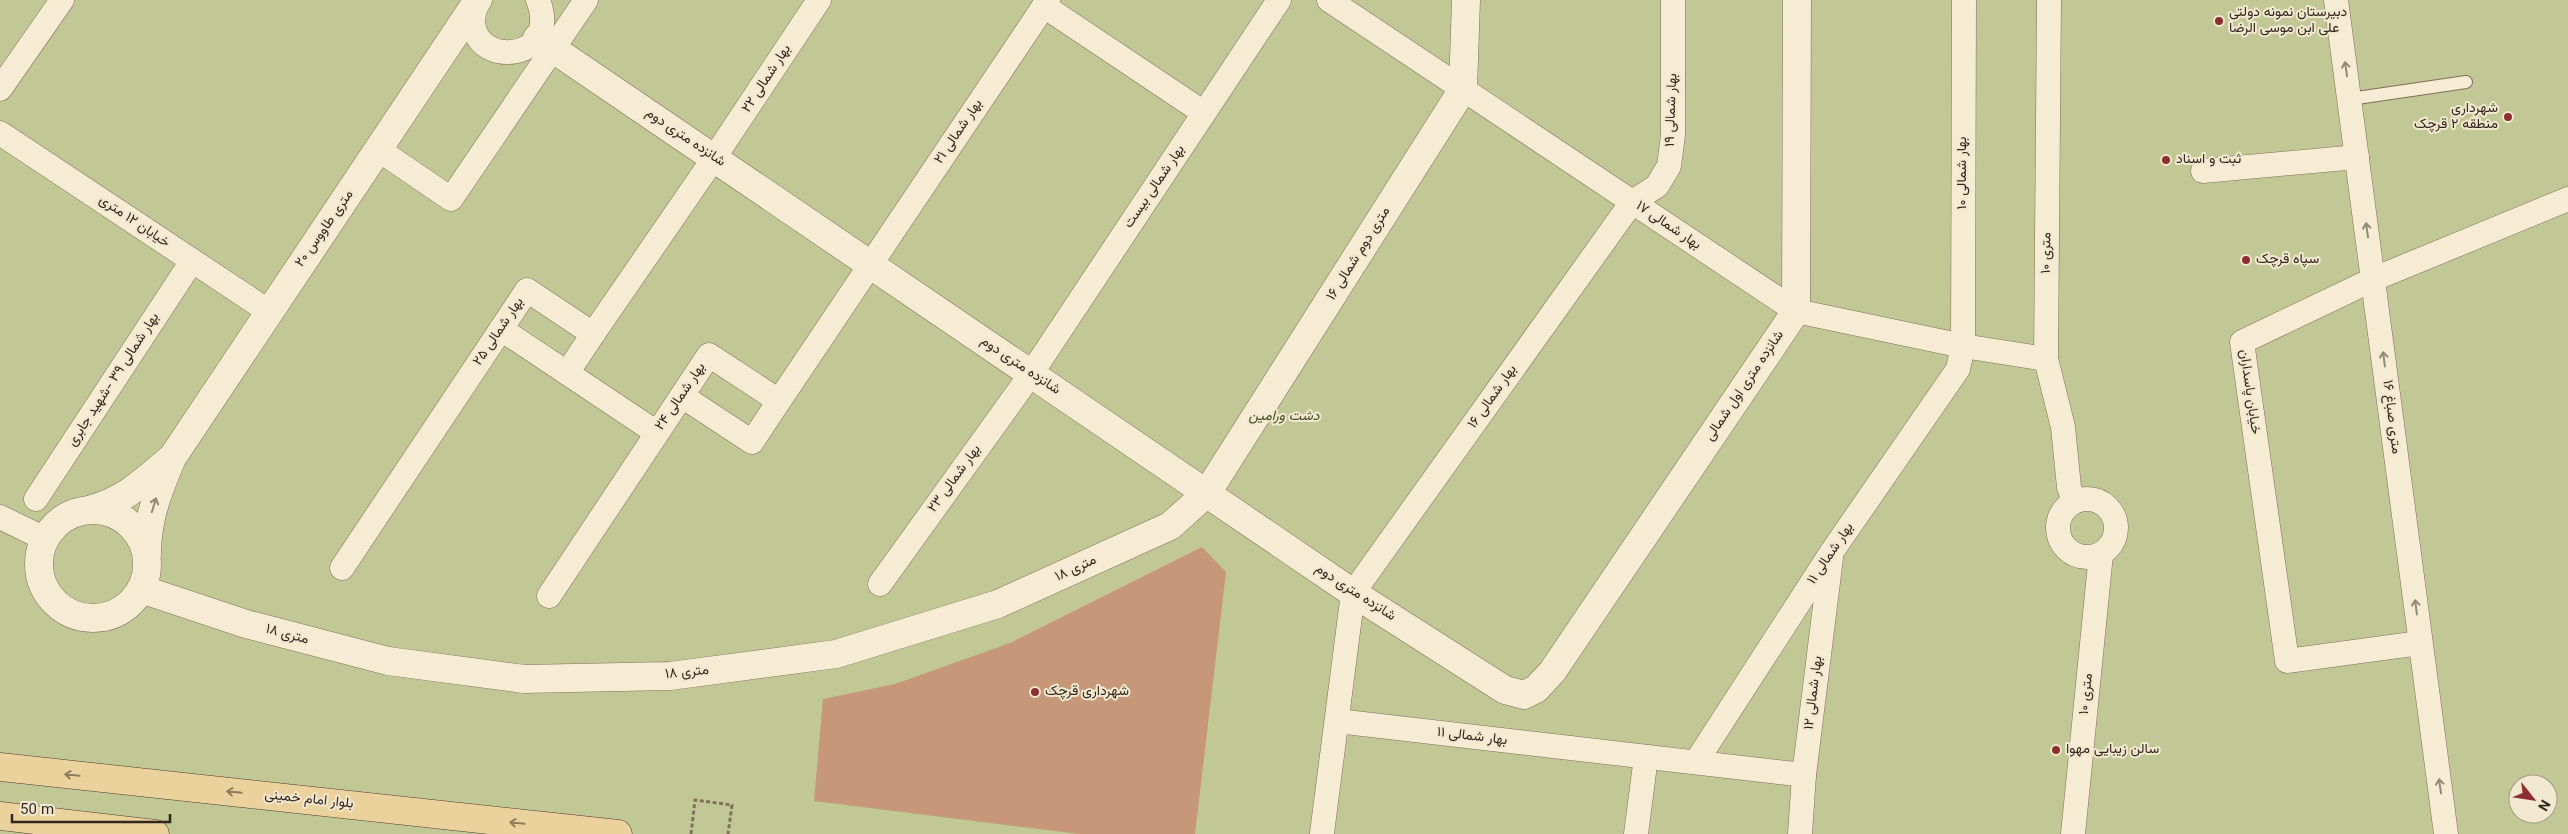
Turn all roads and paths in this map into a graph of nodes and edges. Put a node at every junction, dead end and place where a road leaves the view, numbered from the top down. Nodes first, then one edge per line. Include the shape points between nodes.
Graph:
1 (62, 0) edge
2 (478, 0) edge
3 (538, 0) edge
4 (586, 0) edge
5 (819, 0) edge
6 (1279, 0) edge
7 (1329, 0) edge
8 (1466, 0) edge
9 (1673, 0) edge
10 (1797, 0) edge
11 (1964, 0) edge
12 (2049, 0) edge
13 (2336, 0) edge
14 (1046, 3) edge
15 (545, 43) junction
16 (2466, 82) dead end
17 (0, 89) edge
18 (1463, 89) junction
19 (2350, 99) junction
20 (1204, 112) junction
21 (0, 133) edge
22 (379, 150) junction
23 (2357, 157) junction
24 (714, 158) junction
25 (2203, 171) dead end
26 (2568, 199) edge
27 (1632, 202) junction
28 (192, 261) junction
29 (871, 265) junction
30 (2374, 279) junction
31 (268, 311) junction
32 (1796, 311) junction
33 (501, 329) junction
34 (593, 334) junction
35 (1963, 346) junction
36 (2046, 359) junction
37 (567, 373) junction
38 (1030, 374) junction
39 (682, 396) junction
40 (779, 402) junction
41 (658, 433) junction
42 (172, 458) junction
43 (1207, 493) junction
44 (36, 499) dead end
45 (2074, 502) junction
46 (92, 509) junction
47 (0, 517) edge
48 (45, 539) junction
49 (147, 553) junction
50 (1832, 553) junction
51 (2100, 554) junction
52 (342, 568) dead end
53 (880, 584) dead end
54 (141, 590) junction
55 (1353, 593) junction
56 (549, 596) dead end
57 (2420, 642) junction
58 (1505, 690) joint
59 (1337, 721) junction
60 (1646, 757) junction
61 (1696, 762) junction
62 (0, 767) edge
63 (1804, 774) junction
64 (0, 816) edge
65 (1322, 832) dead end
66 (155, 834) edge
67 (618, 834) edge
68 (691, 834) edge
69 (728, 834) edge
70 (1636, 834) edge
71 (1800, 834) edge
72 (2073, 834) edge
73 (2446, 834) edge

1 - 17 street
2 - 15 street via 473,11 473,25 478,38 488,48 514,53
2 - 22 street, ۲۰ متری طاووس
3 - 15 street
4 - 15 street
5 - 24 street, بهار شمالی ۲۲
6 - 20 street, بهار شمالی بیست
7 - 18 street, بهار شمالی ۱۷
8 - 18 street
9 - 27 street, بهار شمالی ۱۹ via 1673,135 1669,166 1657,186
10 - 32 street
11 - 35 street, بهار شمالی ۱۰
12 - 36 street, ۱۰ متری
19 -> 13 street, ۱۶ متری صباغ
14 - 20 street
14 - 29 street, بهار شمالی ۲۱
15 - 22 street via 451,199
15 - 24 street, شانزده متری دوم
16 - 19 lane
18 - 27 street, بهار شمالی ۱۷
18 - 43 street, ۱۶ متری دوم شمالی
19 - 23 street, ۱۶ متری صباغ
20 - 38 street, بهار شمالی بیست
21 - 28 street, خیابان ۱۲ متری
22 - 31 street, ۲۰ متری طاووس
23 - 25 street
30 -> 23 street, ۱۶ متری صباغ
24 - 29 street, شانزده متری دوم
24 - 34 street
26 - 30 street, خیابان پاسداران
27 - 32 street, بهار شمالی ۱۷
27 - 55 street, بهار شمالی ۱۶
28 - 31 street, خیابان ۱۲ متری
28 - 44 street, بهار شمالی ۳۹ -شهید جابری
29 - 38 street, شانزده متری دوم
29 - 40 street
57 -> 30 street, ۱۶ متری صباغ
30 - 57 street, خیابان پاسداران via 2242,342 2287,661
31 - 42 street, ۲۰ متری طاووس
32 - 35 street, بهار شمالی ۱۷
32 - 58 street, شانزده متری اول شمالی via 1552,672 1536,689 1524,695
33 - 34 street, بهار شمالی ۲۵ via 527,290
33 - 37 street
33 - 52 street, بهار شمالی ۲۵
34 - 37 street
35 - 36 street, بهار شمالی ۱۷
35 - 50 street, بهار شمالی ۱۱ via 1958,369
36 - 45 street, ۱۰ متری via 2063,427 2069,487
37 - 41 street
38 - 43 street, شانزده متری دوم
38 - 53 street, بهار شمالی ۲۳
39 - 40 street via 752,442
39 - 40 street, بهار شمالی ۲۴ via 709,355
39 - 41 street, بهار شمالی ۲۴
41 - 56 street, بهار شمالی ۲۴
42 - 46 street, ۲۰ متری طاووس via 132,492 113,503
49 -> 42 street, ۲۰ متری طاووس via 151,512
43 - 54 street, ۱۸ متری via 1170,526 998,604 836,654 670,676 524,678 388,662 246,624
43 - 55 street, شانزده متری دوم
45 - 51 street via 2093,500 2110,510 2114,519 2114,539
45 - 51 street via 2061,515 2058,532 2061,541 2073,554 2081,557
46 - 48 street via 73,514 57,524
46 - 49 street via 110,512 127,521 140,535
47 - 48 street
48 - 54 street via 40,555 42,580 55,602 68,612 84,618 109,615 131,603
49 - 54 street via 148,572
50 - 61 street, بهار شمالی ۱۱
50 - 63 street, بهار شمالی ۱۲
51 - 72 street, ۱۰ متری
55 - 58 street, شانزده متری دوم
55 - 59 street
73 -> 57 street, ۱۶ متری صباغ
59 - 60 street, بهار شمالی ۱۱
59 - 65 street
60 - 61 street, بهار شمالی ۱۱
60 - 70 street
61 - 63 street, بهار شمالی ۱۱
67 -> 62 main road, بلوار امام خمینی
63 - 71 street, بهار شمالی ۱۲
64 - 66 main road
68 - 69 path via 695,800 732,805

